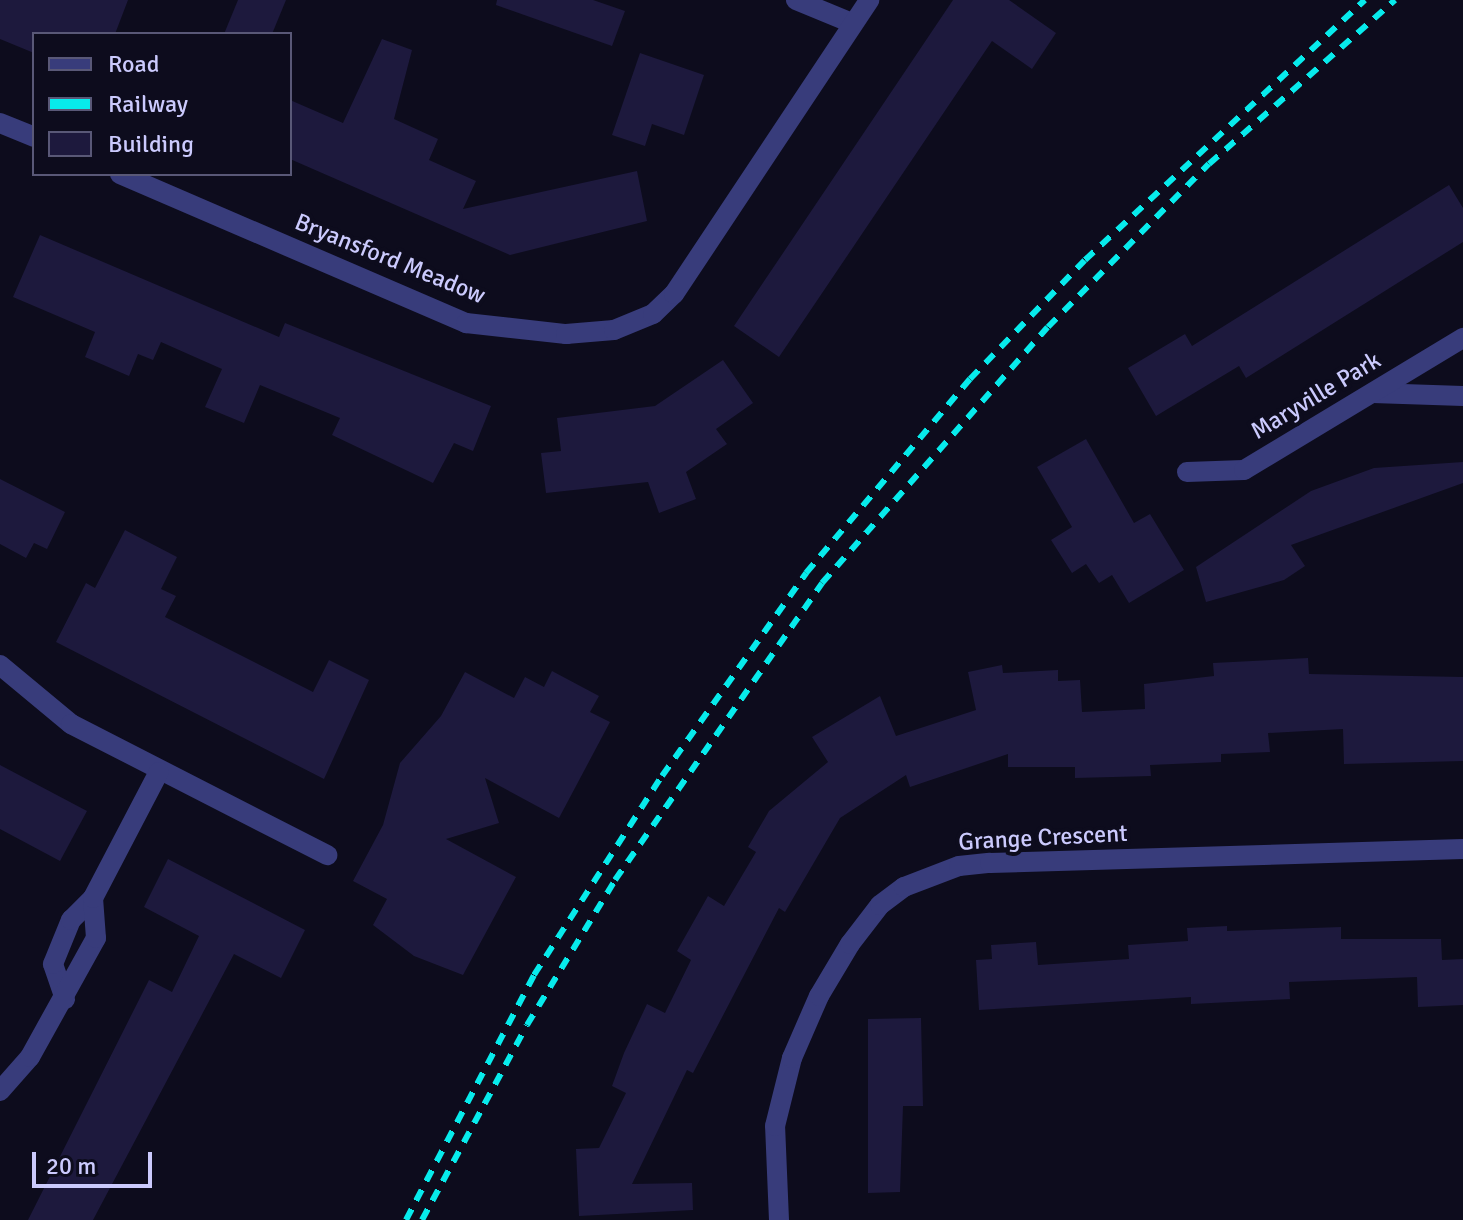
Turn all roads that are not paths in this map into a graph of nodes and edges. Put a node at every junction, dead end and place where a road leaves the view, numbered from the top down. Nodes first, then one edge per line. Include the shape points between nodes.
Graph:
1 (796, 0) edge
2 (869, 0) edge
3 (852, 23) junction
4 (0, 123) edge
5 (32, 136) edge
6 (125, 176) edge
7 (1463, 338) edge
8 (1373, 393) junction
9 (1463, 396) edge
10 (1187, 472) dead end
11 (0, 665) edge
12 (159, 772) junction
13 (1463, 849) edge
14 (327, 855) dead end
15 (93, 898) junction
16 (65, 999) junction
17 (0, 1091) edge
18 (779, 1220) edge

1 - 3 street
2 - 3 street, Bryansford Meadow
3 - 6 street, Bryansford Meadow via 674,294 653,314 614,330 566,334 466,323
4 - 5 street
7 - 8 street, Maryville Park
8 - 9 street
8 - 10 street, Maryville Park via 1244,470
11 - 12 street via 71,724
12 - 14 street
12 - 15 street
13 - 18 street, Grange Crescent via 990,863 959,866 904,887 880,905 850,944 819,996 792,1058 775,1126
15 - 16 street via 96,938
15 - 16 street via 71,920 53,964
16 - 17 street via 30,1057

